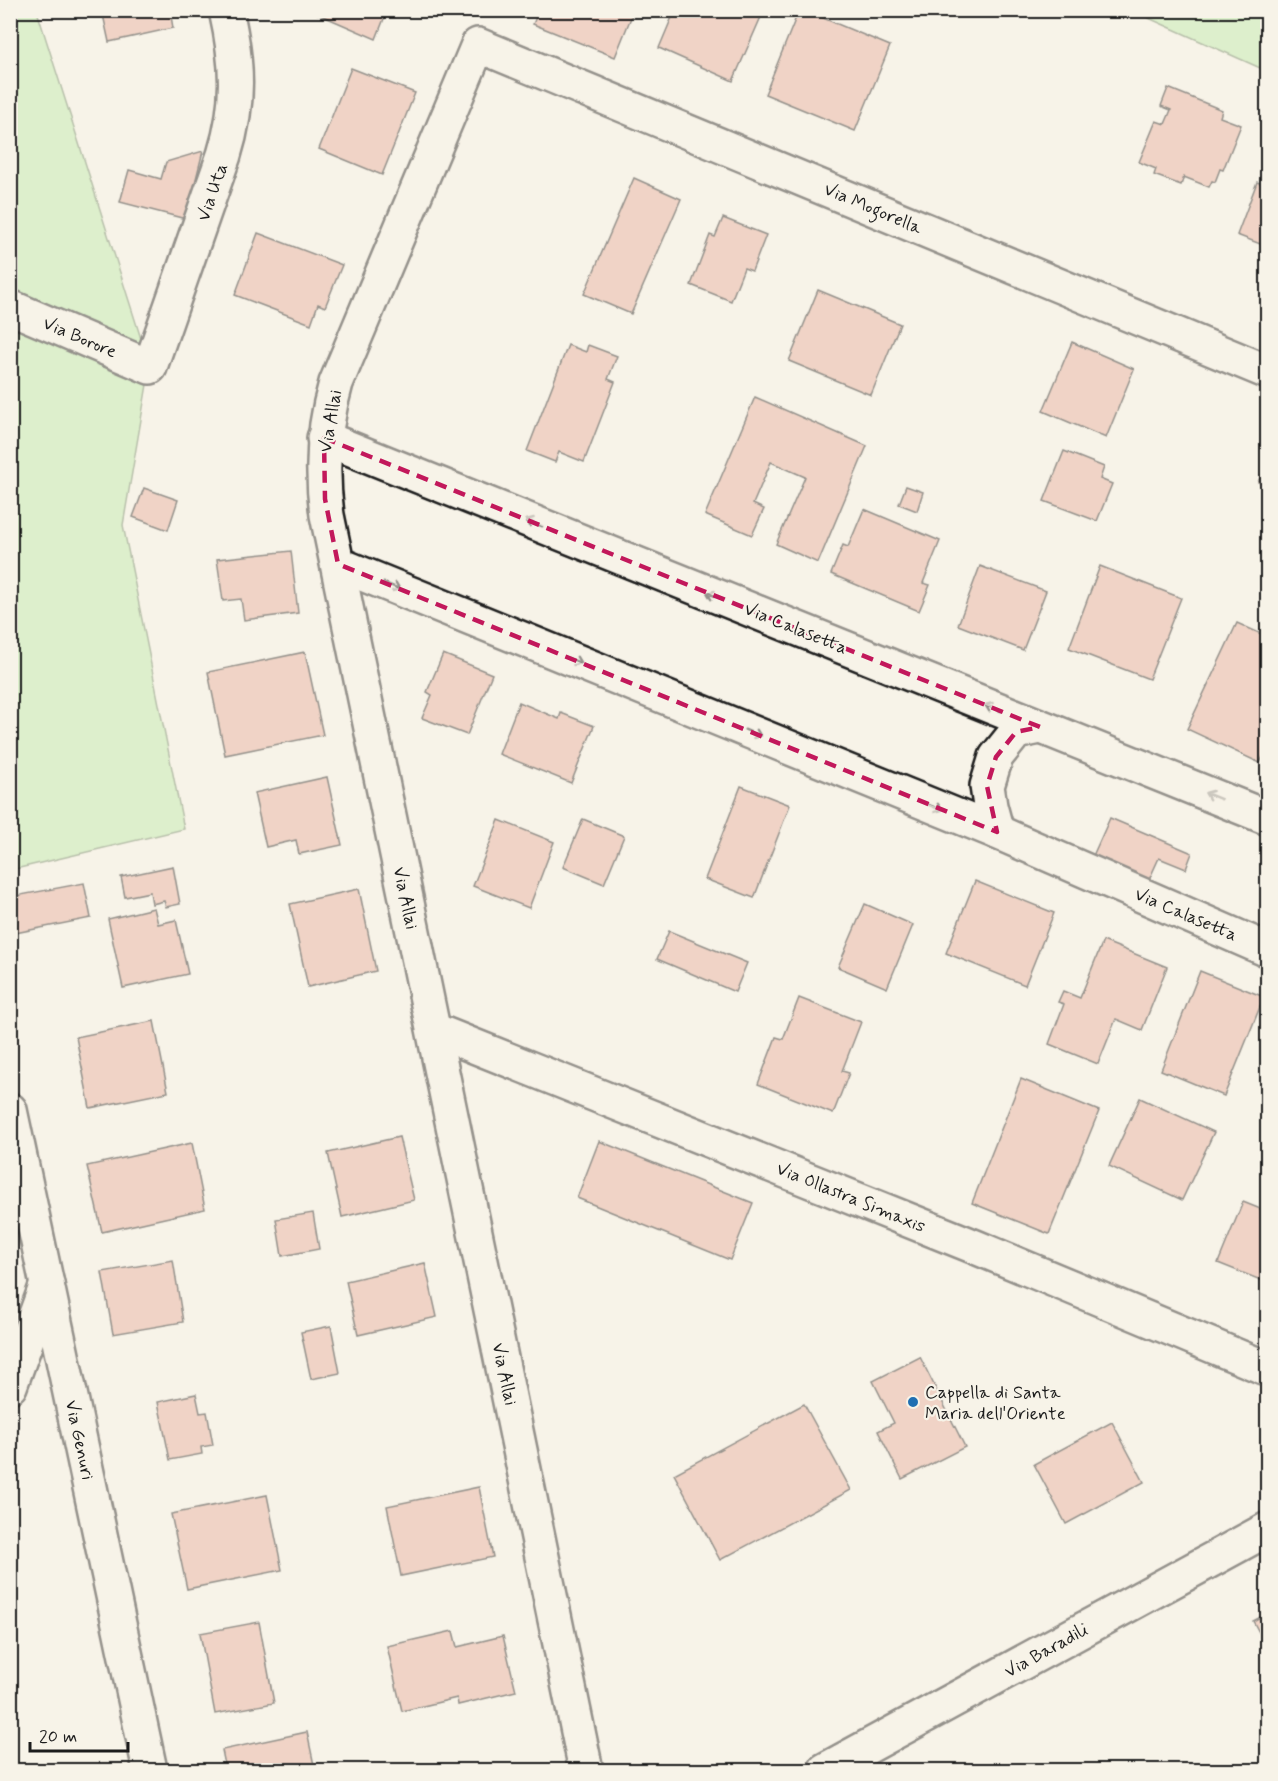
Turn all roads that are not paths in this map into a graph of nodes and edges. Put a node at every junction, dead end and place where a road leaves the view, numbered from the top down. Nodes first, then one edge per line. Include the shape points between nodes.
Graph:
1 (226, 10) edge
2 (478, 45) joint
3 (10, 307) edge
4 (150, 367) joint
5 (1268, 372) edge
6 (324, 438) junction
7 (338, 564) junction
8 (1040, 727) junction
9 (1268, 818) edge
10 (997, 832) junction
11 (1268, 950) edge
12 (434, 1030) junction
13 (10, 1110) edge
14 (47, 1284) junction
15 (1268, 1369) edge
16 (10, 1386) edge
17 (1268, 1529) edge
18 (150, 1770) edge
19 (586, 1770) edge
20 (825, 1770) edge

1 - 4 street, Via Uta via 237,78 232,126
2 - 5 street, Via Mogorella
2 - 6 street, Via Allai via 336,383
3 - 4 street, Via Borore
6 - 7 street, Via Allai via 323,483
8 -> 6 street, Via Calasetta
7 -> 10 street, Via Calasetta
7 - 12 street, Via Allai
9 -> 8 street, Via Calasetta
8 - 10 street via 1016,732 996,757 987,786
10 - 11 street, Via Calasetta
12 - 15 street, Via Ollastra Simaxis
12 - 19 street, Via Allai
13 - 14 street, Via Genuri
14 - 16 street
14 - 18 street, Via Genuri
17 - 20 street, Via Baradili

